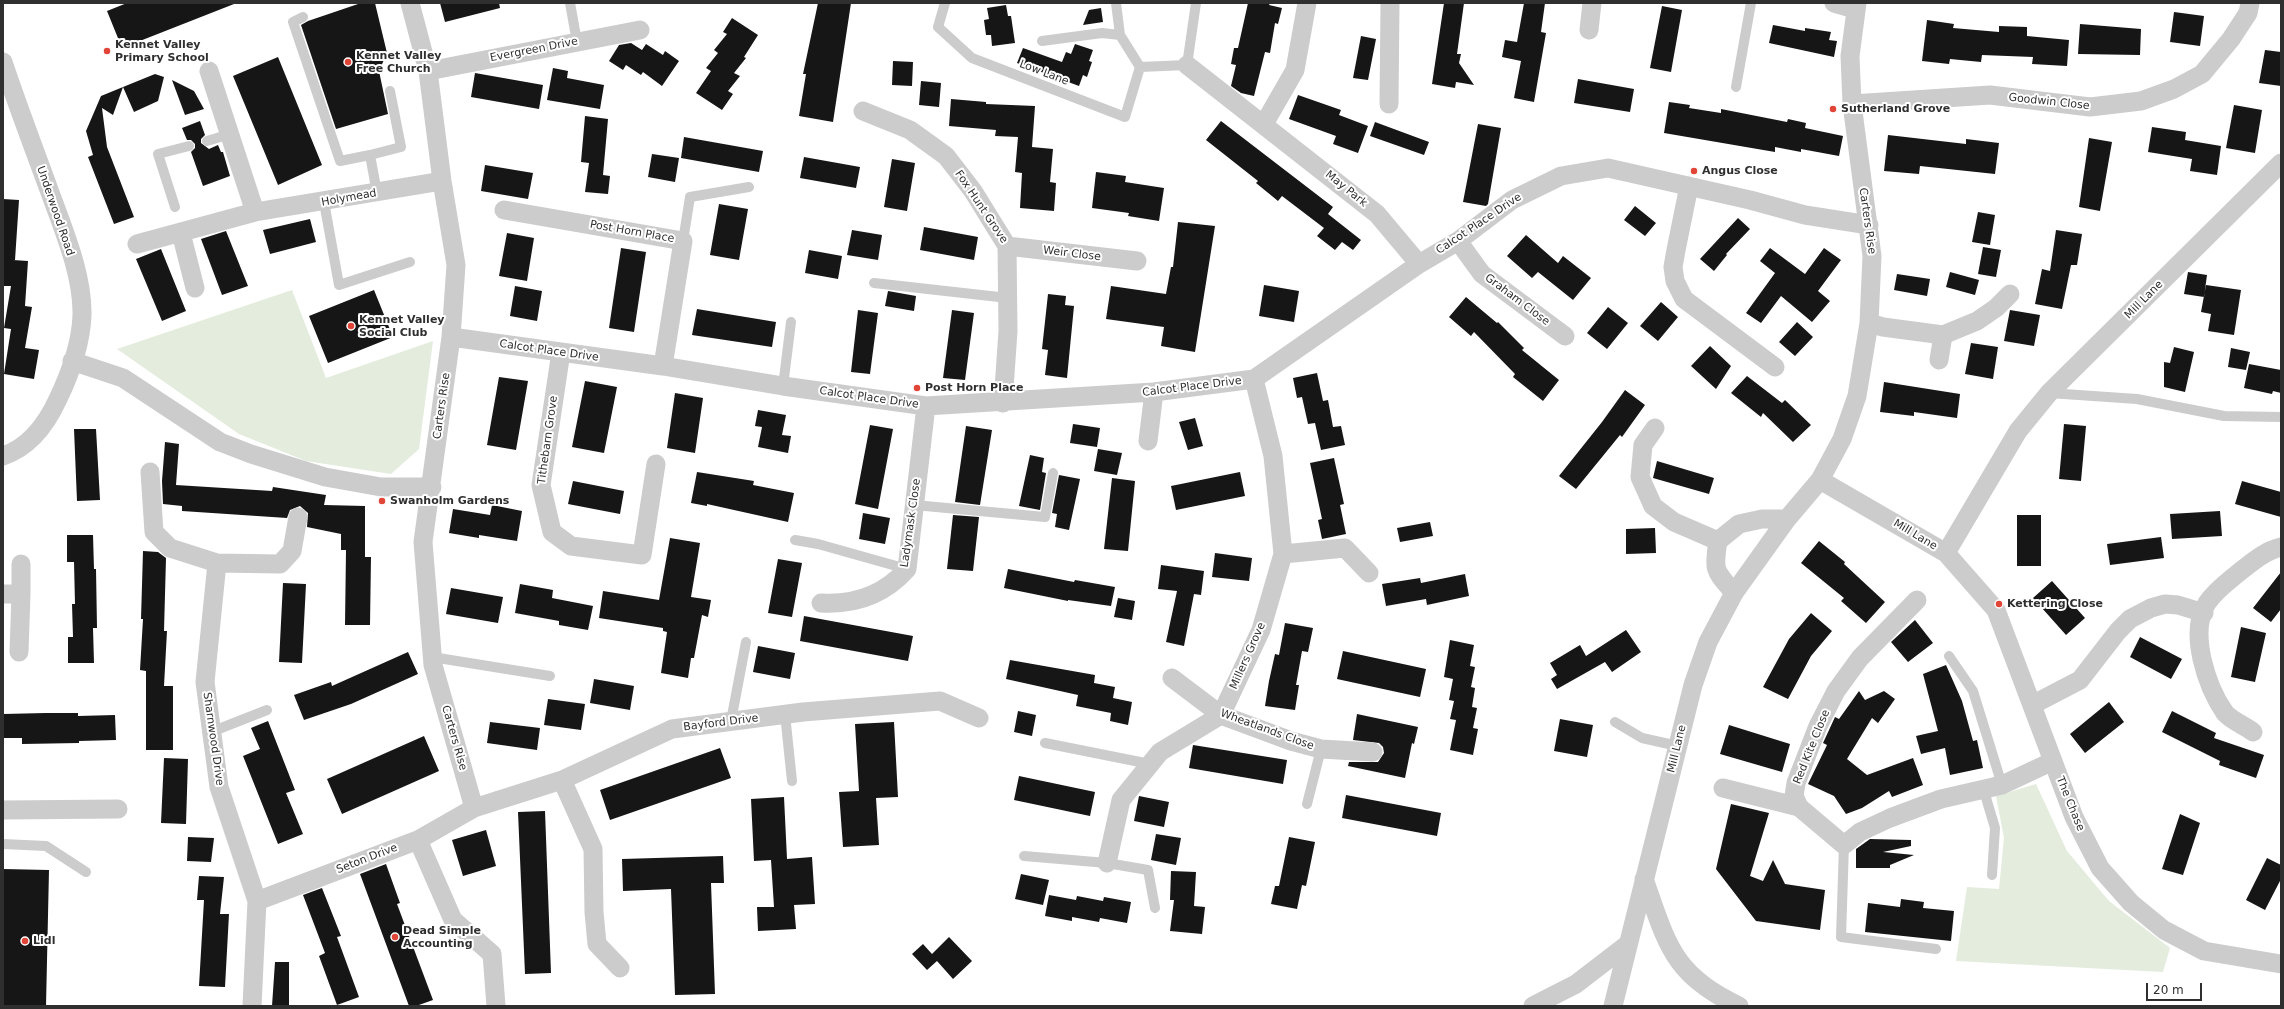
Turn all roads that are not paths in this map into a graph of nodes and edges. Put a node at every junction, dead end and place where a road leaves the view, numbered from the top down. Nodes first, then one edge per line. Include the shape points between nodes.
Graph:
1 (410, 3) edge
2 (570, 3) edge
3 (945, 3) edge
4 (1116, 3) edge
5 (1196, 3) edge
6 (1307, 3) edge
7 (1390, 3) edge
8 (1592, 3) edge
9 (1751, 3) edge
10 (1834, 3) edge
11 (2250, 3) edge
12 (1856, 6) edge
13 (303, 17) dead end
14 (640, 30) dead end
15 (1589, 30) dead end
16 (1120, 35) junction
17 (1042, 41) dead end
18 (577, 42) junction
19 (3, 62) edge
20 (1187, 65) junction
21 (1140, 67) junction
22 (209, 71) dead end
23 (428, 71) junction
24 (1736, 87) dead end
25 (390, 91) dead end
26 (1389, 104) dead end
27 (1852, 104) junction
28 (863, 111) dead end
29 (1264, 124) junction
30 (230, 134) junction
31 (207, 141) dead end
32 (189, 146) dead end
33 (370, 155) junction
34 (2281, 163) edge
35 (442, 181) junction
36 (1689, 186) junction
37 (749, 187) dead end
38 (377, 193) junction
39 (324, 202) junction
40 (175, 207) dead end
41 (504, 210) dead end
42 (255, 212) junction
43 (1869, 225) junction
44 (181, 233) junction
45 (683, 241) junction
46 (1458, 241) junction
47 (137, 244) dead end
48 (1007, 246) junction
49 (1136, 261) dead end
50 (410, 262) dead end
51 (1419, 264) junction
52 (874, 283) dead end
53 (195, 288) dead end
54 (2010, 294) dead end
55 (1008, 298) junction
56 (791, 322) dead end
57 (1868, 323) junction
58 (1943, 335) junction
59 (1565, 336) dead end
60 (452, 337) junction
61 (561, 352) junction
62 (1939, 360) dead end
63 (72, 361) junction
64 (662, 366) junction
65 (1775, 367) dead end
66 (1254, 379) junction
67 (783, 386) junction
68 (1154, 392) junction
69 (2049, 393) junction
70 (1003, 403) junction
71 (926, 406) junction
72 (2281, 417) edge
73 (1655, 428) dead end
74 (1148, 441) dead end
75 (3, 456) edge
76 (656, 464) dead end
77 (150, 472) dead end
78 (1053, 473) dead end
79 (1820, 480) junction
80 (432, 487) junction
81 (914, 505) junction
82 (298, 517) dead end
83 (1787, 519) junction
84 (795, 540) dead end
85 (1718, 541) junction
86 (2281, 547) edge
87 (1946, 553) junction
88 (1283, 554) junction
89 (21, 564) dead end
90 (218, 564) junction
91 (907, 569) junction
92 (1369, 573) dead end
93 (1734, 593) junction
94 (12, 594) edge
95 (1917, 600) dead end
96 (821, 603) dead end
97 (2204, 613) junction
98 (746, 642) dead end
99 (20, 652) dead end
100 (1949, 656) dead end
101 (432, 657) junction
102 (550, 676) dead end
103 (1172, 678) dead end
104 (2032, 705) junction
105 (267, 710) dead end
106 (785, 714) junction
107 (1221, 715) junction
108 (979, 718) dead end
109 (731, 721) junction
110 (1615, 722) dead end
111 (211, 732) junction
112 (2253, 732) dead end
113 (1045, 744) dead end
114 (1678, 746) junction
115 (1321, 749) junction
116 (1373, 752) dead end
117 (2053, 761) junction
118 (1150, 764) junction
119 (562, 780) junction
120 (792, 781) dead end
121 (2002, 785) junction
122 (1723, 788) dead end
123 (1984, 791) junction
124 (1307, 804) dead end
125 (1799, 807) junction
126 (474, 808) junction
127 (118, 809) dead end
128 (3, 810) edge
129 (418, 840) junction
130 (3, 844) edge
131 (1844, 846) junction
132 (1024, 856) dead end
133 (1107, 863) junction
134 (86, 872) dead end
135 (1992, 875) dead end
136 (1644, 879) junction
137 (257, 901) junction
138 (1155, 908) dead end
139 (1628, 944) junction
140 (1936, 949) dead end
141 (2281, 964) edge
142 (620, 968) dead end
143 (252, 1006) edge
144 (496, 1006) edge
145 (1533, 1006) edge
146 (1613, 1006) edge
147 (1739, 1006) edge

1 - 23 street, Carters Rise
2 - 18 lane
3 - 21 lane, Low Lane via 938,27 972,58 1125,117
4 - 16 lane
5 - 20 lane
6 - 29 street via 1295,70
7 - 26 street
8 - 15 street
9 - 24 lane
10 - 12 street
11 - 27 street, Goodwin Close via 2248,13 2231,39 2202,74 2174,89 2141,101 2090,107 1990,95
12 - 27 street, Carters Rise via 1850,56
13 - 33 lane via 293,22 340,161
14 - 18 street, Evergreen Drive
16 - 17 lane via 1102,33
16 - 21 lane
18 - 23 street, Evergreen Drive
19 - 63 street, Underwood Road via 67,239 77,280 82,314 80,335
20 - 21 lane
20 - 29 street, May Park
22 - 30 street
23 - 35 street, Carters Rise
25 - 33 lane via 401,147
27 - 43 street, Carters Rise via 1861,185
28 - 48 street, Fox Hunt Grove via 910,130 946,156 973,191
29 - 51 street, May Park via 1378,214
30 - 31 lane
30 - 42 street
32 - 40 lane via 158,154
33 - 38 lane
34 - 69 street, Mill Lane
35 - 38 street, Holymead
35 - 60 street, Carters Rise via 456,265
36 - 43 street, Calcot Place Drive via 1805,215
36 - 46 street, Calcot Place Drive via 1608,168 1561,176 1512,200
36 - 65 street via 1673,268 1675,282 1684,299
37 - 45 lane via 690,197
38 - 39 street, Holymead
39 - 42 street, Holymead
39 - 50 lane via 340,285
41 - 45 street, Post Horn Place
42 - 44 street, Holymead
43 - 57 street, Carters Rise via 1872,256
44 - 47 street, Holymead
44 - 53 street
45 - 64 street, Post Horn Place
46 - 51 street, Calcot Place Drive
46 - 59 street, Graham Close via 1482,274
48 - 49 street, Weir Close
48 - 55 street, Fox Hunt Grove
51 - 66 street, Calcot Place Drive
52 - 55 lane
54 - 58 street via 1977,321
55 - 70 street, Fox Hunt Grove
56 - 67 lane
57 - 58 street
57 - 79 street, Carters Rise via 1857,396 1842,439
58 - 62 street
60 - 61 street, Calcot Place Drive
60 - 80 street, Carters Rise
61 - 64 street, Calcot Place Drive
61 - 76 street, Tithebarn Grove via 540,485 552,532 571,546 642,555
63 - 75 street, Underwood Road via 49,418 28,442
63 - 80 street via 123,378 220,442 251,454 325,477 381,487
64 - 67 street, Calcot Place Drive
66 - 68 street, Calcot Place Drive
66 - 88 street, Millers Grove via 1274,456
67 - 71 street, Calcot Place Drive
68 - 70 street, Calcot Place Drive
68 - 74 street
69 - 72 lane via 2137,399 2224,416
69 - 87 street, Mill Lane via 2018,431
70 - 71 street, Calcot Place Drive
71 - 81 street, Ladymask Close
73 - 85 street via 1642,445 1640,477 1653,506 1674,522
77 - 90 street via 154,532 170,548
78 - 81 lane via 1045,517
79 - 83 street, Mill Lane
79 - 87 street, Mill Lane
80 - 101 street, Carters Rise via 423,542
81 - 91 street, Ladymask Close
82 - 90 street via 292,551 280,564
83 - 85 street via 1762,519 1739,524
83 - 93 street, Mill Lane
84 - 91 lane
85 - 93 street via 1714,564 1719,575
86 - 97 street via 2255,559 2217,590 2206,605
87 - 104 street, The Chase via 1996,610
88 - 92 street via 1345,548
88 - 107 street, Millers Grove via 1261,630
89 - 94 street
90 - 111 street, Sharnwood Drive via 205,682
91 - 96 street, Ladymask Close via 882,591 839,604
93 - 114 street, Mill Lane via 1708,642 1693,685
94 - 99 street
95 - 125 street, Red Kite Close via 1860,658 1836,691 1818,726 1796,783 1794,796
97 - 104 street via 2166,604 2130,619 2080,680
97 - 112 street via 2200,641 2203,669 2226,714
98 - 109 lane
100 - 121 lane via 1973,691
101 - 102 lane
101 - 126 street, Carters Rise
103 - 107 street, Wheatlands Close
104 - 117 street, The Chase
105 - 111 lane
106 - 108 street, Bayford Drive via 940,701
106 - 109 street, Bayford Drive
106 - 120 lane
107 - 115 street, Wheatlands Close via 1291,741
107 - 118 street via 1160,752
109 - 119 street, Bayford Drive via 672,729
110 - 114 lane via 1642,738
111 - 137 street, Sharnwood Drive via 218,787
113 - 118 lane
114 - 136 street, Mill Lane
115 - 116 street, Wheatlands Close
115 - 124 lane
117 - 121 street
117 - 141 street, The Chase via 2074,818 2100,868 2131,903 2164,930 2204,951
118 - 133 street via 1121,800
119 - 126 street, Bayford Drive
119 - 142 street via 593,849 594,912 598,944
121 - 123 street
122 - 125 street
123 - 131 street via 1941,799 1890,818 1860,832
123 - 135 lane via 1995,828
125 - 131 street
126 - 129 street, Seton Drive
127 - 128 street
129 - 137 street, Seton Drive
129 - 144 street via 453,920 492,954
130 - 134 lane via 46,846
131 - 140 lane via 1841,937
132 - 133 lane
133 - 138 lane via 1148,870
136 - 139 street, Mill Lane
136 - 147 street via 1660,923 1679,963 1705,988
137 - 143 street, Sharnwood Drive
139 - 145 street via 1576,984
139 - 146 street, Mill Lane

